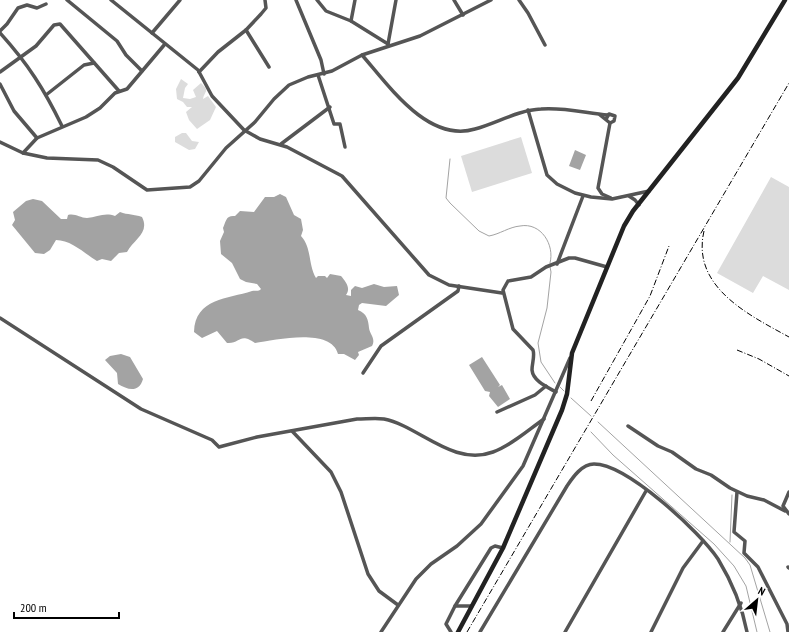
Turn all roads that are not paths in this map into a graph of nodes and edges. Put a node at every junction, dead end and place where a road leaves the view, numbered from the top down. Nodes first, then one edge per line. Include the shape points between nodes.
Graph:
1 (67, 0) edge
2 (111, 0) edge
3 (180, 0) edge
4 (265, 0) edge
5 (296, 0) edge
6 (317, 0) edge
7 (355, 0) edge
8 (396, 0) edge
9 (454, 0) edge
10 (491, 0) edge
11 (519, 0) edge
12 (785, 0) edge
13 (46, 4) dead end
14 (463, 15) junction
15 (351, 21) junction
16 (246, 30) junction
17 (0, 32) edge
18 (152, 33) junction
19 (165, 44) junction
20 (388, 45) junction
21 (545, 45) dead end
22 (362, 55) junction
23 (20, 56) junction
24 (94, 63) junction
25 (269, 66) dead end
26 (0, 72) edge
27 (142, 72) junction
28 (199, 72) junction
29 (324, 74) junction
30 (318, 75) junction
31 (0, 84) edge
32 (119, 91) junction
33 (46, 95) junction
34 (330, 107) junction
35 (528, 110) junction
36 (607, 117) junction
37 (610, 123) junction
38 (62, 126) junction
39 (244, 130) junction
40 (37, 138) junction
41 (0, 142) edge
42 (281, 144) junction
43 (345, 147) dead end
44 (23, 153) junction
45 (652, 190) junction
46 (583, 196) junction
47 (629, 196) junction
48 (612, 199) junction
49 (639, 205) junction
50 (556, 264) junction
51 (607, 267) junction
52 (459, 286) junction
53 (502, 293) junction
54 (0, 318) edge
55 (572, 353) junction
56 (363, 373) dead end
57 (546, 386) junction
58 (556, 392) junction
59 (497, 412) dead end
60 (544, 419) junction
61 (628, 426) dead end
62 (292, 431) junction
63 (646, 491) junction
64 (737, 492) junction
65 (789, 492) edge
66 (785, 511) junction
67 (789, 514) edge
68 (703, 541) junction
69 (503, 548) junction
70 (741, 603) junction
71 (398, 605) junction
72 (454, 606) junction
73 (472, 606) junction
74 (381, 632) edge
75 (451, 632) edge
76 (458, 632) edge
77 (480, 632) edge
78 (565, 632) edge
79 (651, 632) edge
80 (723, 632) edge
81 (747, 632) edge
82 (788, 632) edge

1 - 27 street via 117,41
2 - 18 street
3 - 18 street
4 - 16 street via 264,11
5 - 29 street
6 - 15 street via 326,11
7 - 15 street
8 - 20 street
9 - 14 street
10 - 14 street
11 - 21 street
12 - 45 street via 738,78
13 - 17 street via 37,8 27,5 18,8
14 - 20 street via 420,36
15 - 20 street
16 - 25 street
16 - 28 street via 218,52
17 - 23 street
18 - 19 street
19 - 27 street
19 - 28 street
20 - 22 street
22 - 29 street
22 - 35 street via 421,117 447,130 465,132
23 - 24 street via 36,46 54,25 60,24
23 - 26 street
23 - 33 street
24 - 32 street
24 - 33 street via 84,65
27 - 32 street via 127,89
28 - 39 street via 212,96
29 - 30 street
30 - 34 street
30 - 39 street via 289,85 255,122
31 - 40 street via 14,111
32 - 38 street via 94,112
33 - 38 street
34 - 42 street
34 - 43 street via 334,124 340,124
35 - 36 street via 559,109
35 - 46 street via 549,178
36 - 37 street
36 - 37 street via 611,114 615,116 614,121
37 - 48 street via 598,188 602,194
38 - 40 street
39 - 42 street via 260,139
39 - 44 street via 199,181 184,188 152,191 98,160 56,159
40 - 44 street
41 - 44 street
42 - 52 street via 336,172 357,192 429,275 449,285
45 - 47 street
45 - 49 street
46 - 48 street
46 - 50 street
47 - 48 street
47 - 49 street
49 - 51 street via 624,226
50 - 51 street via 575,258
50 - 53 street via 531,277 508,281
51 - 55 street
52 - 53 street
52 - 56 street via 458,291 381,346
53 - 57 street via 513,329 533,350 532,371
54 - 62 street via 141,409 212,440 219,447
55 - 58 street
55 - 69 street via 567,394 562,410
57 - 58 street
57 - 59 street via 535,395
58 - 60 street
60 - 62 street via 502,449 485,455 444,448 384,419 357,419
60 - 71 street via 523,466 481,524 457,546 420,573
61 - 64 street
62 - 71 street via 331,472 341,492 368,574 379,591
63 - 68 street
63 - 77 street via 614,469 594,464 581,470 567,486
63 - 78 street
64 - 66 street via 764,500
64 - 82 street via 734,532 745,541 744,553 758,567 787,624
65 - 66 street via 783,502
66 - 67 street
68 - 70 street via 719,561
68 - 79 street via 683,568
69 - 72 street via 491,548
69 - 73 street
70 - 80 street
70 - 81 street
71 - 74 street
72 - 73 street
72 - 75 street via 446,624
73 - 76 street

